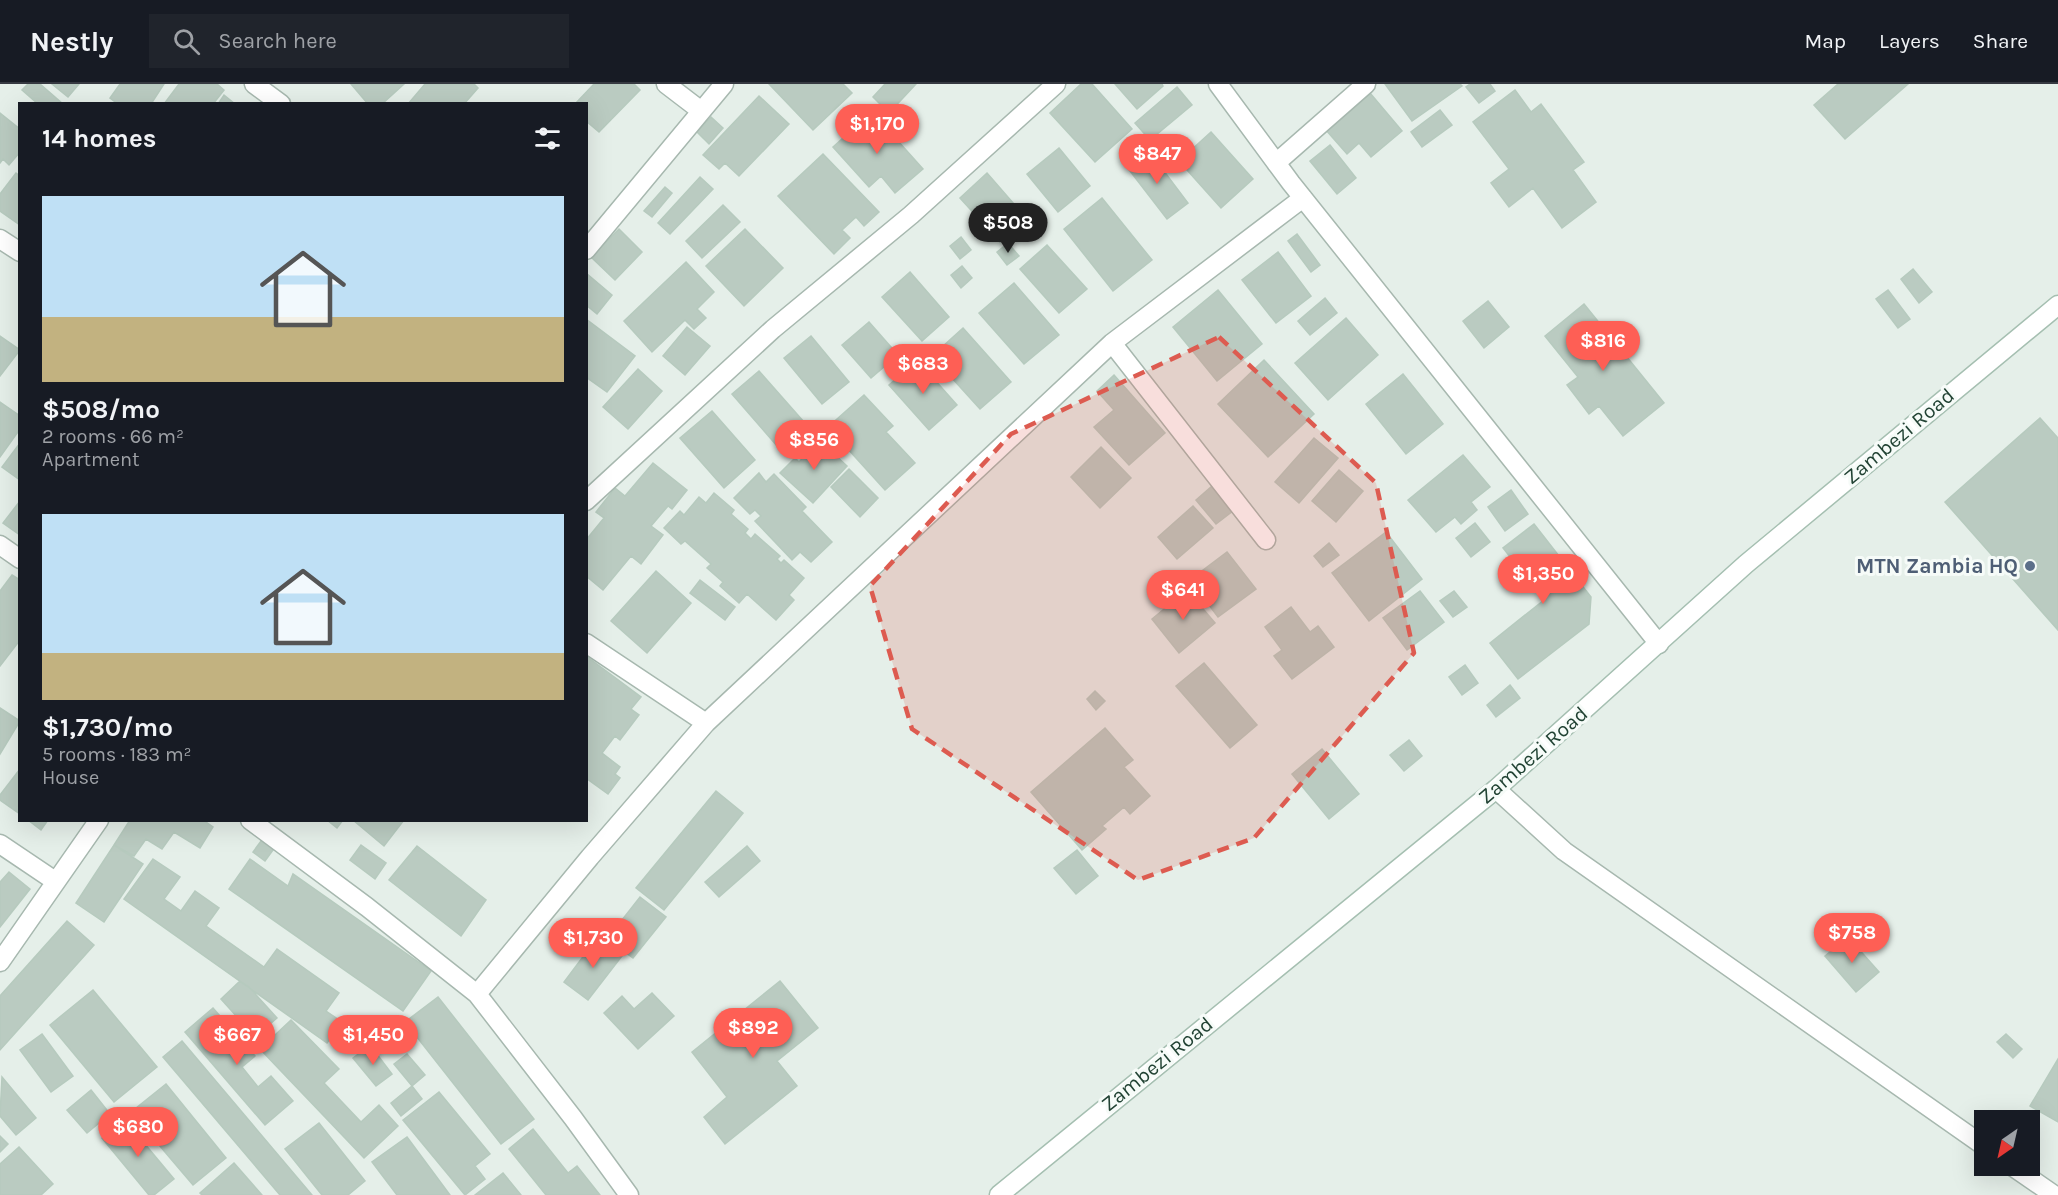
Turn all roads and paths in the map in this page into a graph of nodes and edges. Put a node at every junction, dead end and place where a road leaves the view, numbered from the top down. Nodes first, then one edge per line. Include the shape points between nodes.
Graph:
1 (254, 84) edge
2 (666, 84) edge
3 (724, 84) edge
4 (1056, 84) edge
5 (1218, 84) edge
6 (1366, 84) edge
7 (278, 102) edge
8 (700, 110) junction
9 (1276, 162) junction
10 (1303, 198) junction
11 (0, 239) edge
12 (588, 248) edge
13 (18, 251) edge
14 (2058, 305) edge
15 (1112, 343) junction
16 (588, 499) edge
17 (1266, 540) dead end
18 (0, 545) edge
19 (18, 558) edge
20 (588, 644) edge
21 (1659, 644) junction
22 (706, 723) junction
23 (1496, 789) junction
24 (98, 822) edge
25 (253, 822) edge
26 (0, 844) edge
27 (56, 881) junction
28 (0, 962) edge
29 (477, 994) junction
30 (1974, 1139) edge
31 (2026, 1176) edge
32 (629, 1195) edge
33 (999, 1195) edge
34 (2054, 1195) edge

1 - 7 street
2 - 8 street
3 - 8 street
4 - 16 street via 911,215 773,329
5 - 9 street
6 - 9 street
8 - 12 street
9 - 10 street
10 - 15 street
10 - 21 street
11 - 13 street
14 - 21 street, Zambezi Road via 1746,564
15 - 17 street
15 - 22 street
18 - 19 street
20 - 22 street
21 - 23 street, Zambezi Road
22 - 29 street
23 - 30 street via 1564,851
23 - 33 street, Zambezi Road
24 - 27 street
25 - 29 street
26 - 27 street
27 - 28 street
29 - 32 street
31 - 34 street

